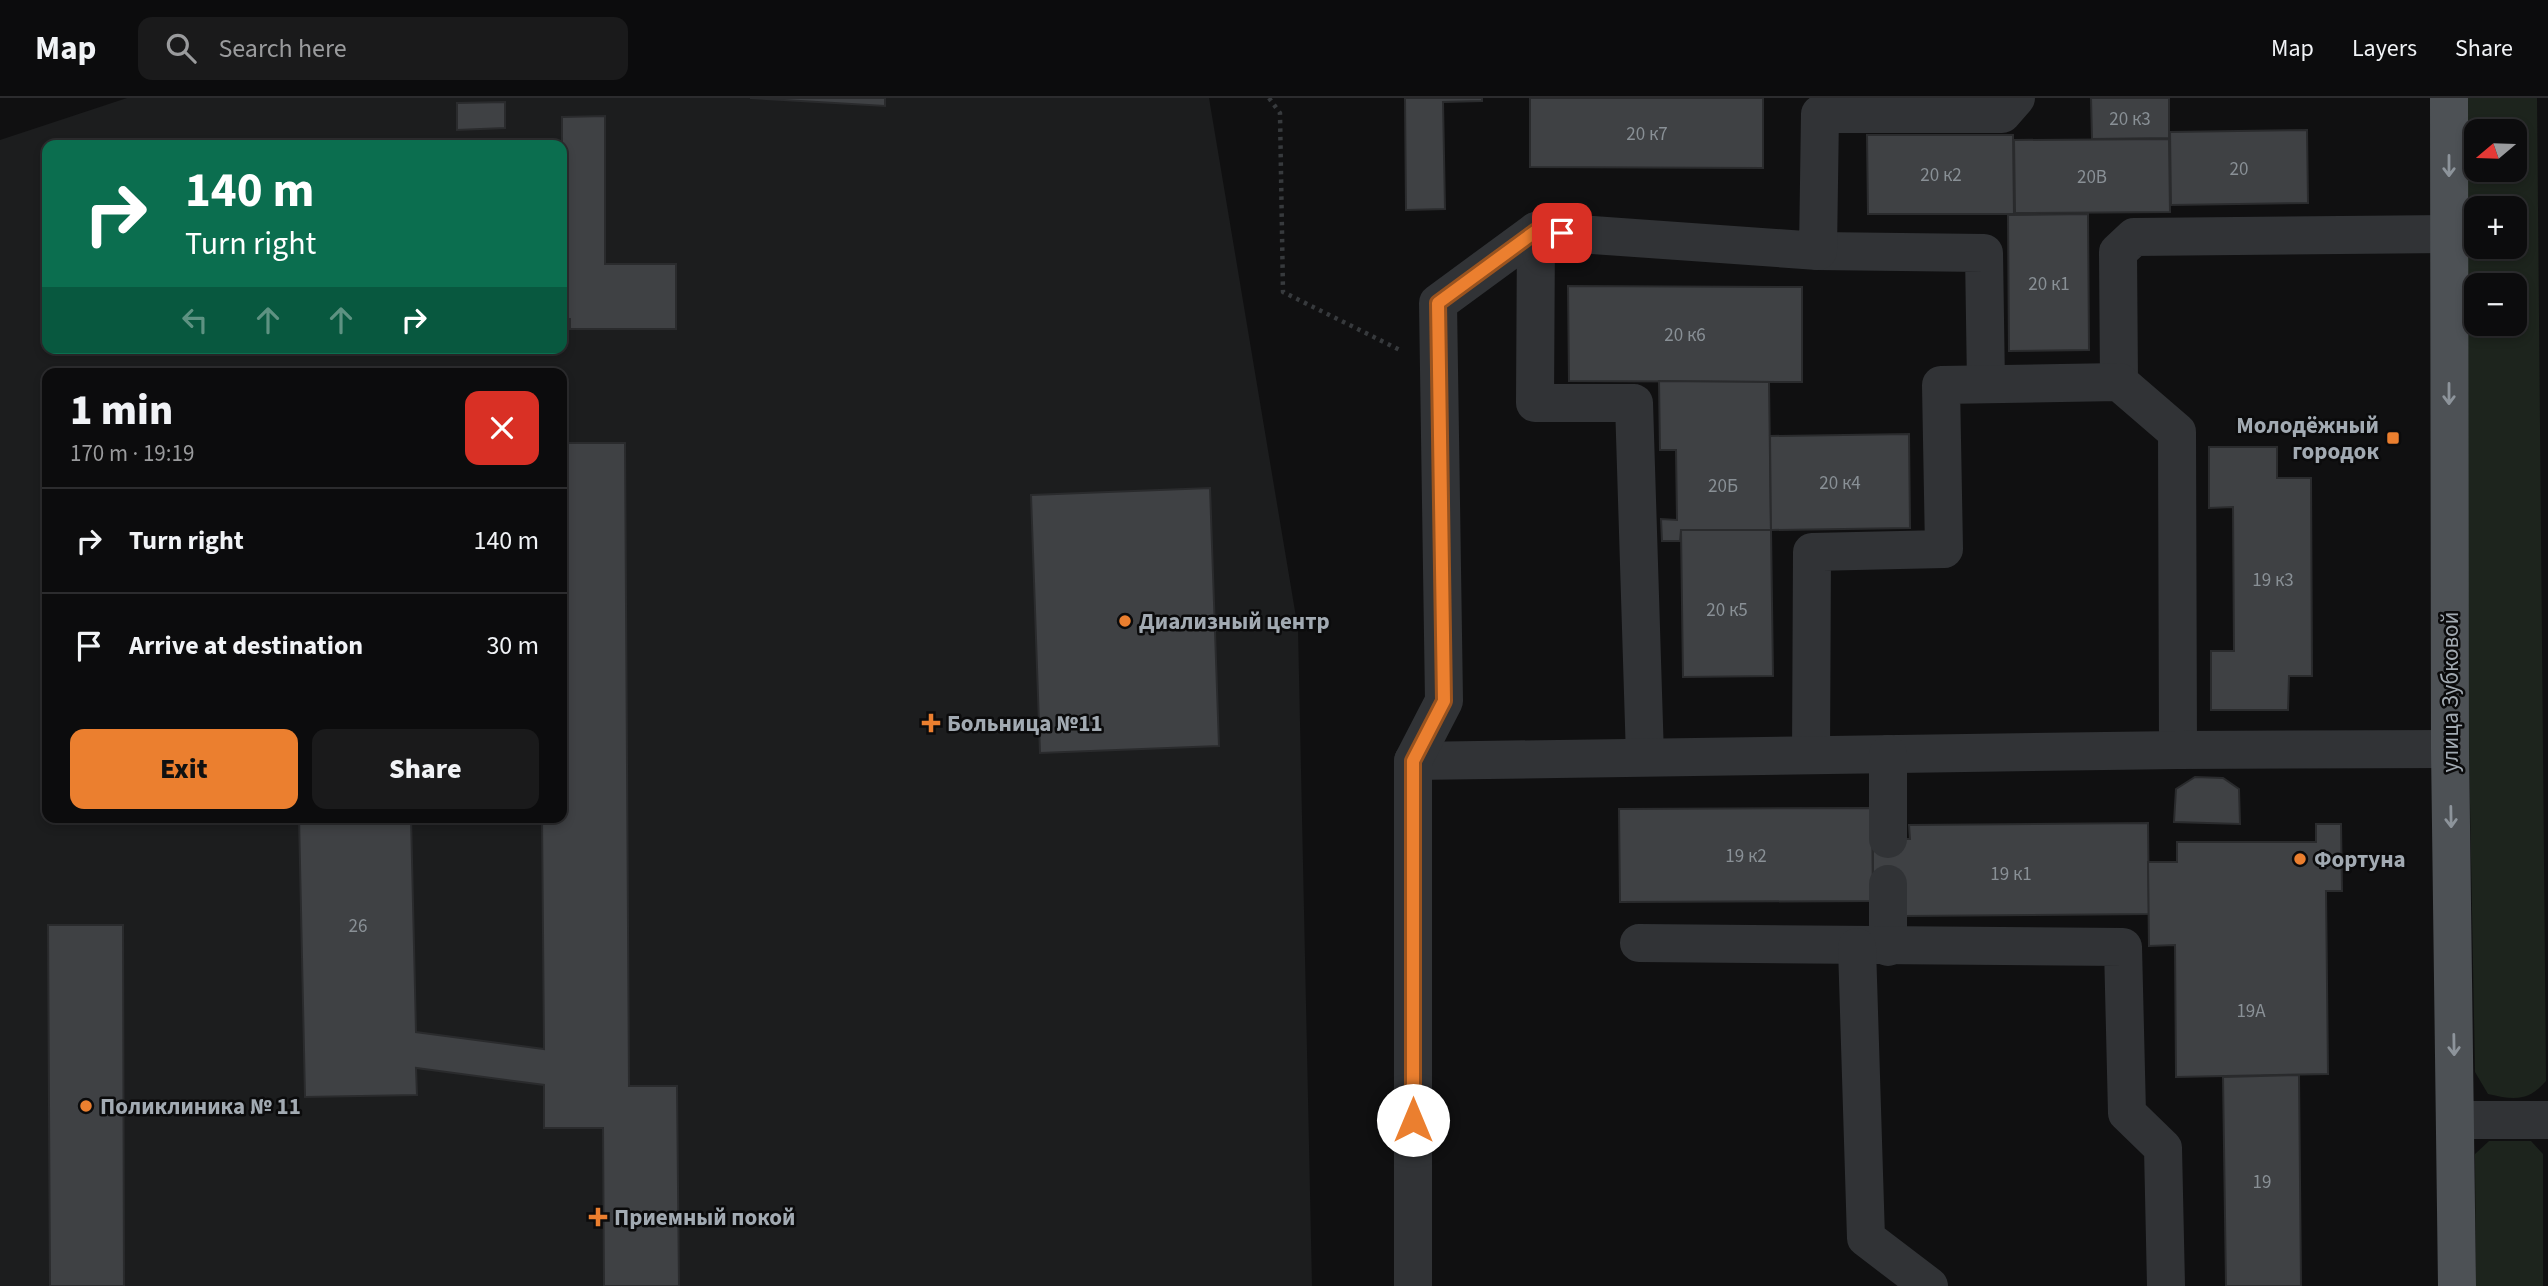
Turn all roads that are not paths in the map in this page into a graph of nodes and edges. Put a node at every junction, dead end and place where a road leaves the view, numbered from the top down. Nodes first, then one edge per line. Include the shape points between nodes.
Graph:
1 (2016, 98) edge
2 (2449, 98) edge
3 (1536, 231) junction
4 (2449, 234) junction
5 (1818, 251) junction
6 (2119, 382) junction
7 (1986, 384) junction
8 (2450, 749) junction
9 (2178, 750) junction
10 (1888, 754) junction
11 (1811, 755) junction
12 (1645, 757) junction
13 (1413, 761) junction
14 (1888, 839) dead end
15 (1888, 884) dead end
16 (1639, 943) dead end
17 (1872, 947) junction
18 (2455, 1120) junction
19 (2548, 1120) edge
20 (1413, 1286) edge
21 (1929, 1286) edge
22 (2166, 1286) edge
23 (2457, 1286) edge

1 - 5 street via 2002,114 1820,114
2 -> 4 main road, улица Зубковой
3 - 5 street
3 - 12 street via 1535,403 1634,403
3 - 13 street via 1438,303 1444,701
4 - 6 street via 2134,237 2118,252
4 -> 8 main road, улица Зубковой
5 - 7 street via 1984,253
6 - 7 street
6 - 9 street via 2177,432
7 - 11 street via 1941,385 1944,549 1812,552
8 - 9 street
8 -> 18 main road, улица Зубковой
9 - 10 street
10 - 11 street
10 - 14 street
11 - 12 street
12 - 13 street
13 - 20 street
15 - 17 street
16 - 17 street
17 - 21 street via 1867,1238
17 - 22 street via 2123,947 2127,1113 2164,1148
18 - 19 street
18 - 23 main road, улица Зубковой

